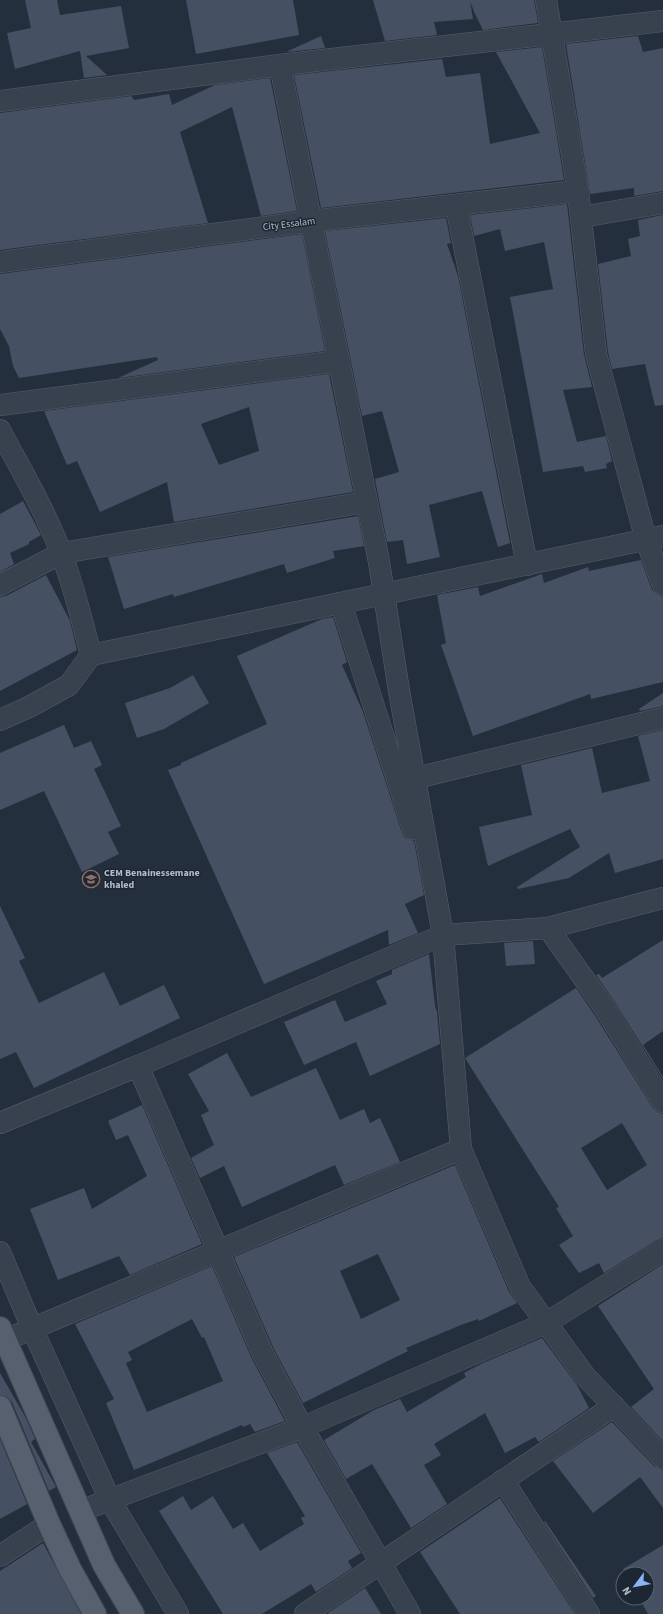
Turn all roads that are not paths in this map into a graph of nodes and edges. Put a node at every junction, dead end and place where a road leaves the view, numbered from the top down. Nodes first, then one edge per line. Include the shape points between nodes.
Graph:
1 (546, 0) edge
2 (663, 21) edge
3 (552, 34) junction
4 (280, 65) junction
5 (0, 101) edge
6 (578, 191) junction
7 (663, 203) edge
8 (456, 205) junction
9 (581, 217) junction
10 (311, 221) junction
11 (0, 262) edge
12 (338, 361) junction
13 (0, 405) edge
14 (0, 430) edge
15 (366, 502) junction
16 (654, 538) edge
17 (62, 553) junction
18 (527, 565) junction
19 (0, 585) edge
20 (663, 585) edge
21 (384, 595) junction
22 (341, 603) junction
23 (91, 655) junction
24 (663, 718) edge
25 (0, 720) edge
26 (416, 778) junction
27 (663, 898) edge
28 (437, 903) junction
29 (548, 928) junction
30 (443, 935) junction
31 (138, 1066) junction
32 (663, 1102) edge
33 (0, 1123) edge
34 (461, 1149) junction
35 (663, 1250) edge
36 (217, 1251) junction
37 (0, 1252) edge
38 (546, 1323) junction
39 (32, 1328) junction
40 (3, 1334) edge
41 (614, 1406) junction
42 (0, 1407) edge
43 (303, 1428) junction
44 (663, 1458) edge
45 (503, 1480) junction
46 (110, 1500) junction
47 (80, 1511) junction
48 (49, 1524) junction
49 (0, 1556) edge
50 (380, 1563) junction
51 (95, 1614) edge
52 (132, 1614) edge
53 (178, 1614) edge
54 (305, 1614) edge
55 (410, 1614) edge
56 (589, 1614) edge

1 - 3 street
2 - 3 street
3 - 4 street
3 - 6 street
4 - 5 street
4 - 10 street
6 - 8 street, City Essalam
6 - 9 street
7 - 9 street
8 - 10 street, City Essalam
8 - 18 street
9 - 16 street via 596,354
10 - 11 street, City Essalam
10 - 12 street
12 - 13 street
12 - 15 street
14 - 17 street
15 - 17 street
15 - 21 street
16 - 18 street
16 - 20 street
17 - 19 street
17 - 23 street
18 - 21 street
21 - 22 street
21 - 26 street
22 - 23 street
22 - 28 street
23 - 25 street via 69,685
24 - 26 street
26 - 28 street
27 - 29 street
28 - 30 street
29 - 30 street
29 - 32 street via 604,1007
30 - 31 street
30 - 34 street
31 - 33 street
31 - 36 street
34 - 36 street
34 - 38 street via 520,1287
35 - 38 street
36 - 39 street
36 - 43 street via 263,1354
37 - 39 street
38 - 41 street via 585,1376
38 - 43 street
39 - 40 street
39 - 46 street
40 - 47 main road
41 - 44 street
41 - 45 street
42 - 48 main road
43 - 46 street
43 - 50 street
45 - 50 street
45 - 56 street
46 - 47 street
46 - 53 street
47 - 52 main road via 104,1565
48 - 49 street
48 - 51 main road
50 - 54 street
50 - 55 street

